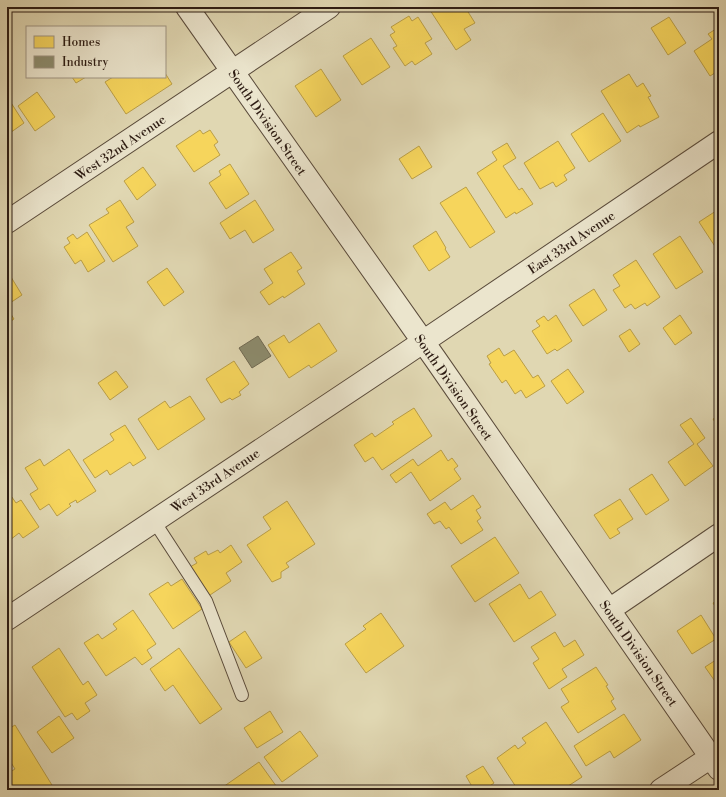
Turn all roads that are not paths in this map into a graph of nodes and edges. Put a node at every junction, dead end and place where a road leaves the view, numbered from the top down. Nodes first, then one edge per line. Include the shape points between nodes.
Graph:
1 (187, 7) edge
2 (329, 7) edge
3 (233, 72) junction
4 (719, 142) edge
5 (7, 222) edge
6 (423, 342) junction
7 (154, 521) junction
8 (719, 535) edge
9 (609, 610) junction
10 (7, 619) edge
11 (242, 695) dead end
12 (715, 763) edge
13 (661, 790) edge

1 - 3 street, South Division Street
2 - 3 street, West 32nd Avenue
3 - 5 street, West 32nd Avenue
3 - 6 street, South Division Street
4 - 6 street, East 33rd Avenue
6 - 7 street, West 33rd Avenue
6 - 9 street, South Division Street
7 - 10 street, West 33rd Avenue
7 - 11 lane via 206,601
8 - 9 street
9 - 12 street, South Division Street
12 - 13 street

